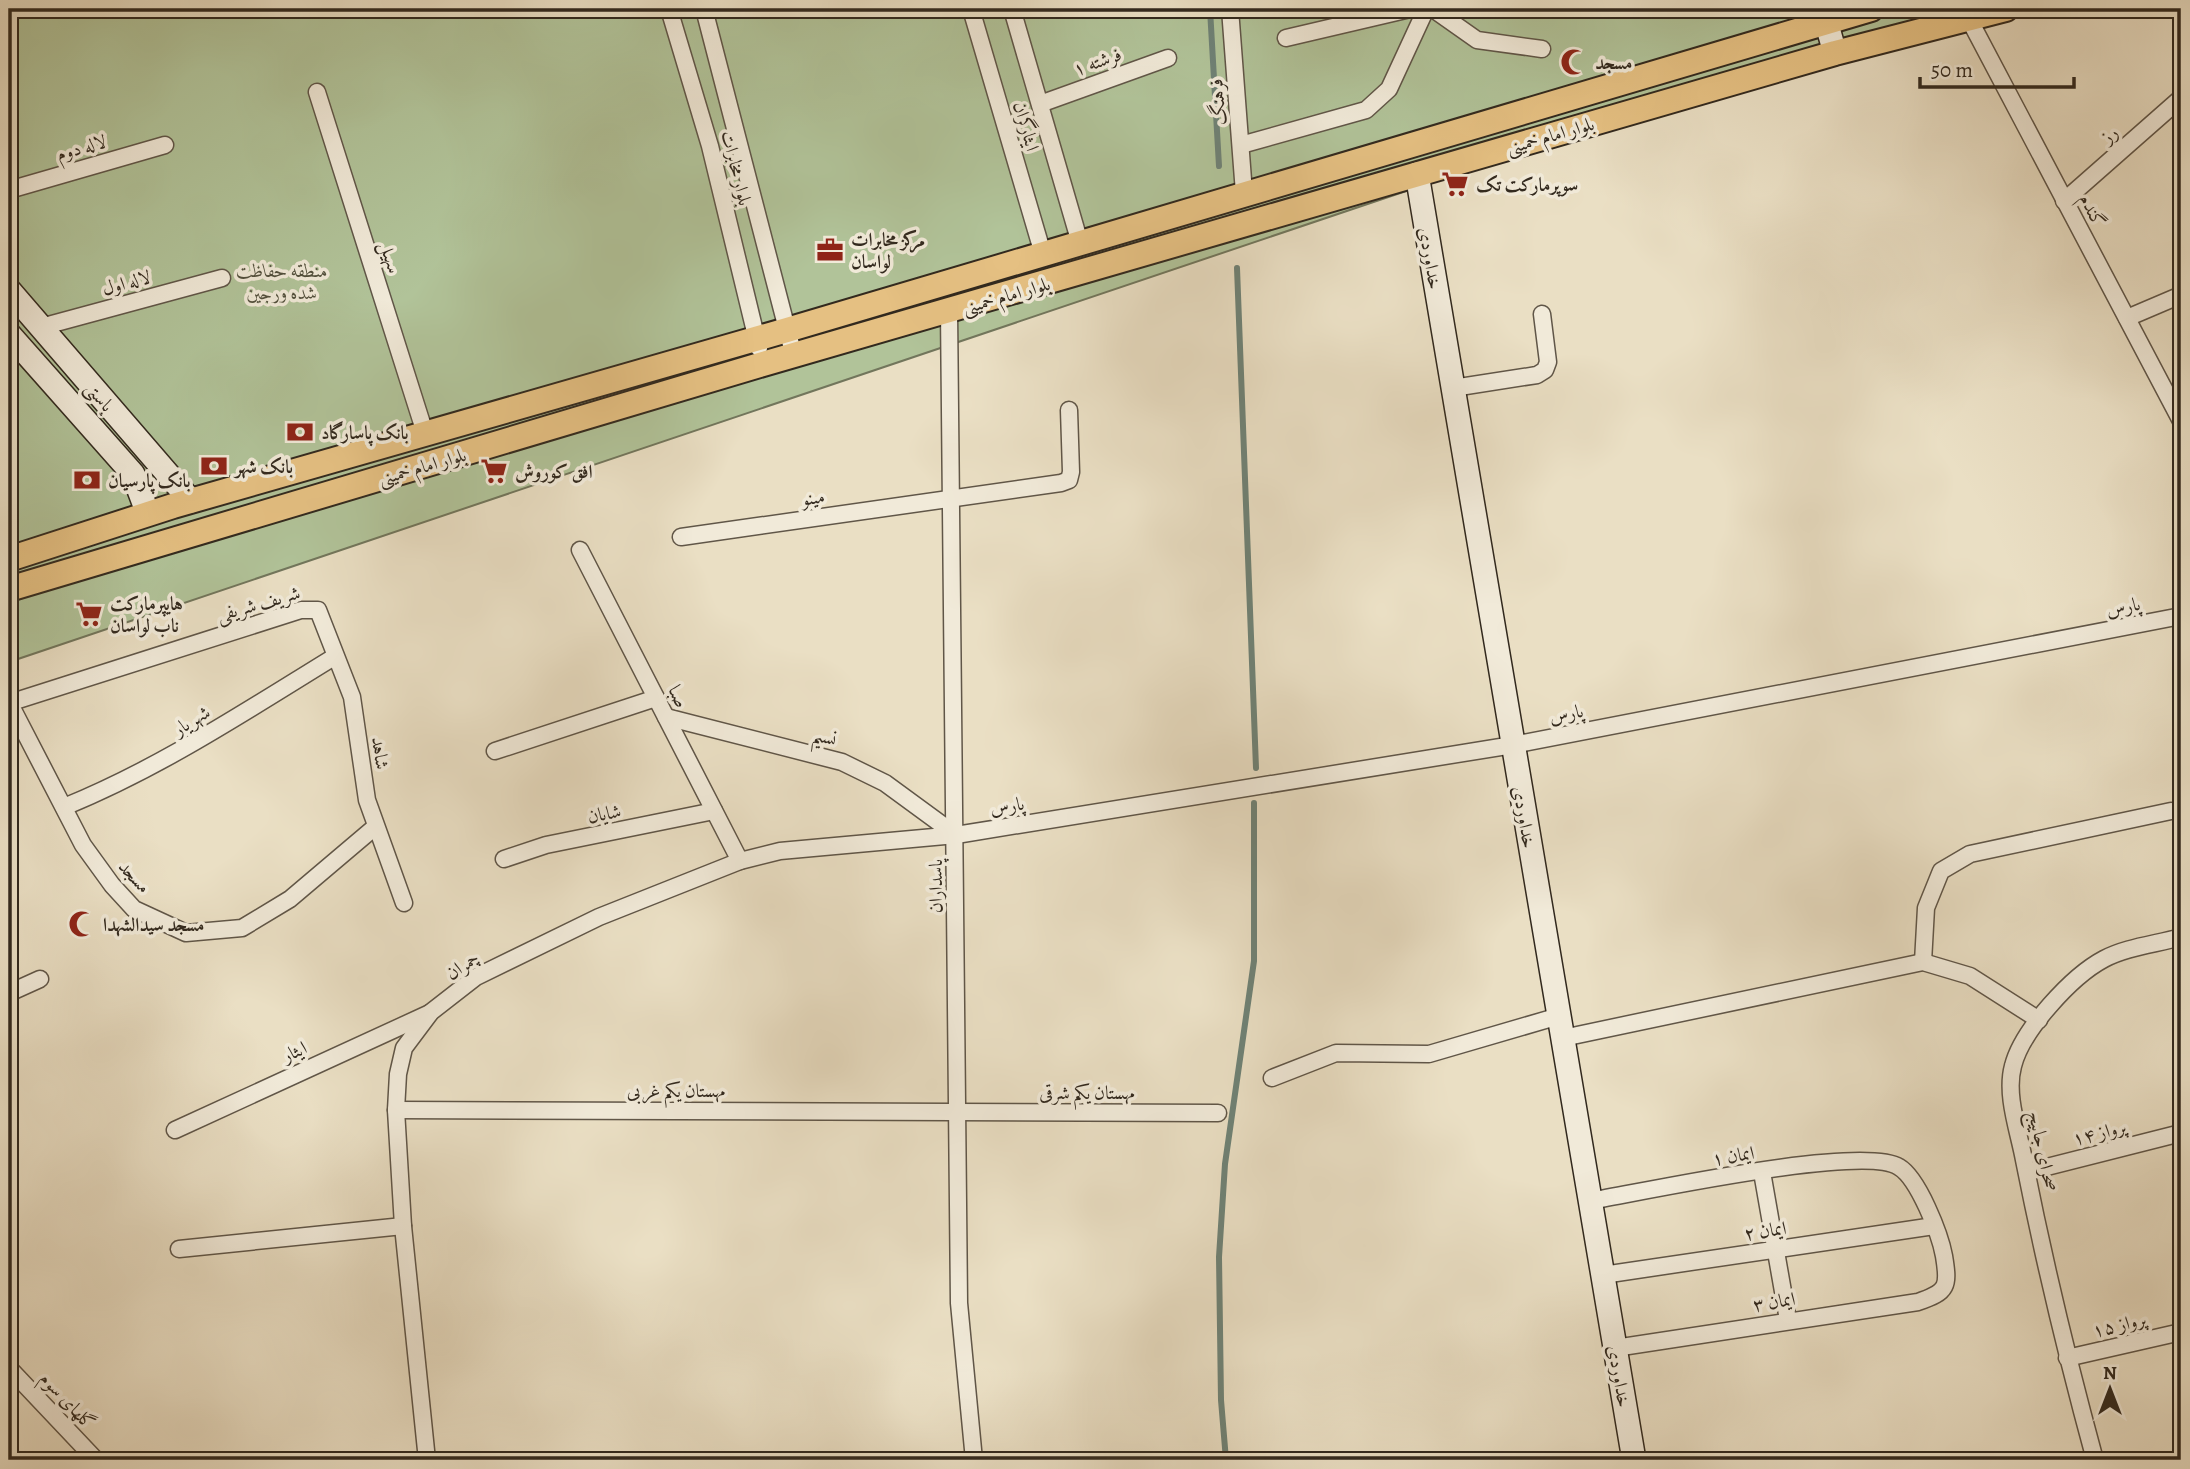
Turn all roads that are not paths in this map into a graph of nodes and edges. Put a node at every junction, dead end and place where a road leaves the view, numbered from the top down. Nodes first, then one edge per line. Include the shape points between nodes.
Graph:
1 (668, 9) edge
2 (704, 9) edge
3 (971, 9) edge
4 (1012, 9) edge
5 (1230, 9) edge
6 (1407, 9) edge
7 (1426, 9) edge
8 (1433, 9) edge
9 (1871, 9) edge
10 (2006, 9) edge
11 (1826, 15) edge
12 (1969, 19) junction
13 (1286, 38) dead end
14 (1542, 49) dead end
15 (1835, 53) junction
16 (1168, 58) dead end
17 (317, 92) dead end
18 (2181, 99) edge
19 (1040, 104) junction
20 (165, 145) dead end
21 (1241, 145) junction
22 (1417, 174) junction
23 (9, 190) edge
24 (1244, 193) junction
25 (2064, 201) junction
26 (1080, 243) junction
27 (1043, 254) junction
28 (222, 278) dead end
29 (9, 290) edge
30 (2181, 295) edge
31 (949, 311) junction
32 (1542, 314) dead end
33 (2127, 318) junction
34 (41, 327) junction
35 (787, 330) junction
36 (9, 334) edge
37 (757, 339) junction
38 (794, 356) junction
39 (764, 364) junction
40 (1453, 388) junction
41 (1069, 410) dead end
42 (2181, 421) edge
43 (426, 436) junction
44 (951, 498) junction
45 (191, 501) junction
46 (148, 514) junction
47 (681, 537) dead end
48 (580, 550) dead end
49 (9, 559) edge
50 (9, 589) edge
51 (318, 610) joint
52 (2181, 617) edge
53 (334, 657) junction
54 (656, 698) junction
55 (9, 703) edge
56 (666, 717) junction
57 (1513, 745) junction
58 (495, 751) dead end
59 (64, 807) junction
60 (714, 811) junction
61 (2171, 811) dead end
62 (375, 827) junction
63 (956, 835) junction
64 (504, 859) dead end
65 (740, 861) junction
66 (404, 903) dead end
67 (2181, 937) edge
68 (1923, 962) junction
69 (40, 979) dead end
70 (9, 993) edge
71 (431, 1012) junction
72 (2039, 1020) junction
73 (1561, 1027) junction
74 (1272, 1078) dead end
75 (396, 1110) junction
76 (957, 1112) junction
77 (1218, 1113) dead end
78 (175, 1130) dead end
79 (2181, 1133) edge
80 (1762, 1172) junction
81 (2027, 1172) junction
82 (1590, 1201) junction
83 (403, 1226) junction
84 (1934, 1226) junction
85 (179, 1250) dead end
86 (1775, 1250) junction
87 (1602, 1275) junction
88 (1788, 1320) junction
89 (2181, 1332) edge
90 (1615, 1348) junction
91 (2067, 1358) junction
92 (9, 1368) edge
93 (96, 1460) edge
94 (427, 1460) edge
95 (974, 1460) edge
96 (1634, 1460) edge
97 (2095, 1460) edge

1 - 37 street, بلوار مخابرات via 710,146
2 - 35 street, بلوار مخابرات
3 - 27 street, ایثارگران
4 - 19 street, ایثارگران
5 - 21 street, فرهنگ
6 - 13 street
7 - 21 street via 1388,89 1366,110
8 - 14 street via 1477,40
9 - 11 main road, بلوار امام خمینی
10 - 12 main road, بلوار امام خمینی
11 - 15 street
11 - 24 main road, بلوار امام خمینی via 1417,145
12 - 15 main road, بلوار امام خمینی
12 - 25 street, گندم
15 - 22 main road, بلوار امام خمینی
16 - 19 street, فرشته ۱
17 - 43 street, سهیل
18 - 25 street, رز
19 - 26 street, ایثارگران
20 - 23 street, لاله دوم
21 - 24 street, فرهنگ
22 - 31 main road, بلوار امام خمینی
22 - 40 street, خداوردی
24 - 26 main road, بلوار امام خمینی
25 - 33 street, گندم
26 - 27 main road, بلوار امام خمینی
27 - 35 main road, بلوار امام خمینی
28 - 34 street, لاله اول
29 - 34 street, باستی
30 - 33 street
31 - 38 main road, بلوار امام خمینی
31 - 44 street, پاسداران
32 - 40 street via 1545,370
33 - 42 street, گندم
34 - 45 street, باستی
35 - 37 main road, بلوار امام خمینی
35 - 38 street, بلوار مخابرات
36 - 46 street, باستی via 133,474
37 - 39 street, بلوار مخابرات
37 - 43 main road, بلوار امام خمینی
38 - 39 main road, بلوار امام خمینی
39 - 50 main road, بلوار امام خمینی
40 - 57 street, خداوردی
41 - 44 street, مینو via 1069,480
43 - 45 main road, بلوار امام خمینی
44 - 47 street, مینو
44 - 63 street, پاسداران
45 - 46 main road, بلوار امام خمینی
46 - 49 main road, بلوار امام خمینی
48 - 54 street, صبا
51 - 53 street, شاهد
51 - 55 street, شریف شریفی via 301,610
52 - 57 street, پارس
53 - 59 street, شهریار via 122,784
53 - 62 street, شاهد via 352,697
54 - 56 street, صبا
54 - 58 street
55 - 59 street, مسجد
56 - 60 street, صبا
56 - 63 street, نسیم via 842,762 885,783
57 - 63 street, پارس
57 - 73 street, خداوردی
59 - 62 street, مسجد via 83,845 134,909 187,933 242,928 290,899
60 - 64 street, شایان via 546,845
60 - 65 street, صبا
61 - 68 street via 1970,854 1941,871 1926,908
62 - 66 street, شاهد
63 - 65 street, چمران via 780,851
63 - 76 street, پاسداران
65 - 71 street, چمران via 599,917 476,978
67 - 72 street, صحرای جاییج via 2105,958 2063,991
68 - 72 street via 1970,976
68 - 73 street
69 - 70 street
71 - 75 street, چمران via 404,1048
71 - 78 street, ایثار
72 - 81 street, صحرای جاییج via 2012,1067 2011,1095
73 - 74 street via 1429,1054 1336,1053
73 - 82 street, خداوردی
75 - 76 street, مهستان یکم غربی
75 - 83 street, چمران
76 - 77 street, مهستان یکم شرقی
76 - 95 street, پاسداران via 959,1303
79 - 81 street, پرواز ۱۴
80 - 82 street, ایمان ۱
80 - 84 street, ایمان ۱ via 1824,1162 1885,1160 1911,1176
80 - 86 street
81 - 91 street, صحرای جاییج
82 - 87 street, خداوردی
83 - 85 street
83 - 94 street, چمران
84 - 86 street, ایمان ۲
84 - 88 street, ایمان ۳ via 1946,1269 1946,1286 1940,1295
86 - 87 street, ایمان ۲
86 - 88 street
87 - 90 street, خداوردی
88 - 90 street, ایمان ۳
89 - 91 street, پرواز ۱۵
90 - 96 street, خداوردی
91 - 97 street, صحرای جاییج
92 - 93 street, گلهای سوم

